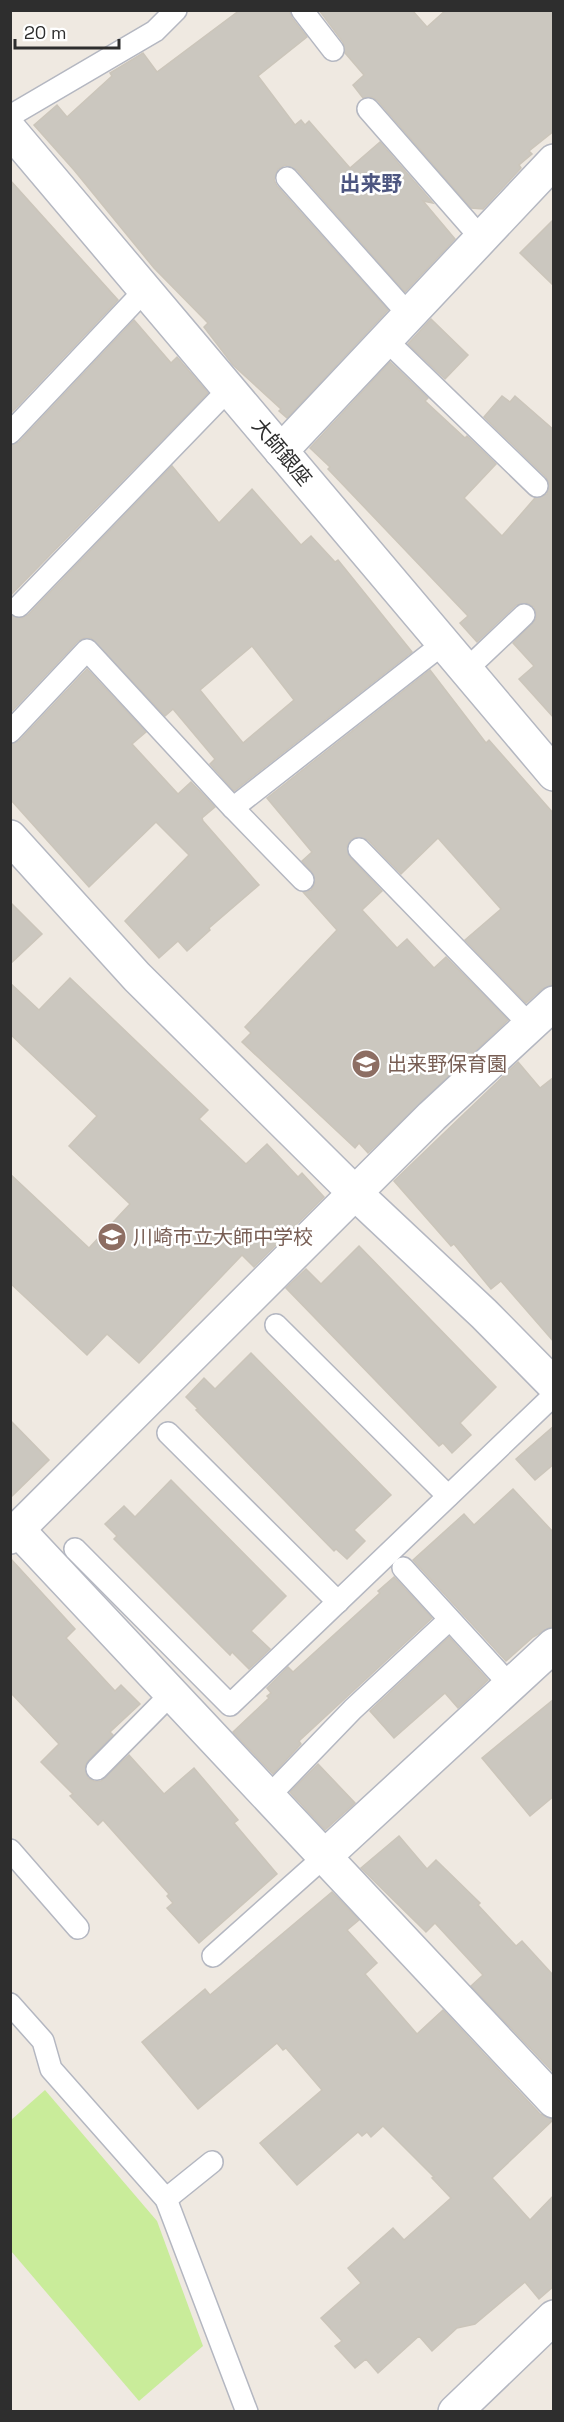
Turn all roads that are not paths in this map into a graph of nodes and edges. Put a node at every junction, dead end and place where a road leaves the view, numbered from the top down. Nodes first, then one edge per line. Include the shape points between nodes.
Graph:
1 (176, 10) edge
2 (302, 10) edge
3 (333, 50) dead end
4 (368, 109) dead end
5 (10, 116) edge
6 (10, 130) edge
7 (554, 161) edge
8 (287, 178) dead end
9 (481, 238) junction
10 (145, 290) junction
11 (409, 315) junction
12 (386, 340) junction
13 (229, 389) junction
14 (10, 433) edge
15 (281, 451) junction
16 (537, 486) dead end
17 (19, 606) dead end
18 (524, 615) dead end
19 (444, 643) junction
20 (466, 670) junction
21 (10, 732) edge
22 (554, 774) edge
23 (233, 808) junction
24 (10, 837) edge
25 (359, 849) dead end
26 (303, 880) dead end
27 (554, 1003) edge
28 (530, 1025) junction
29 (355, 1193) junction
30 (276, 1325) dead end
31 (554, 1384) edge
32 (554, 1395) edge
33 (168, 1433) dead end
34 (448, 1496) junction
35 (14, 1533) edge
36 (75, 1549) dead end
37 (403, 1568) dead end
38 (338, 1602) junction
39 (449, 1620) junction
40 (554, 1645) edge
41 (510, 1685) junction
42 (171, 1694) junction
43 (97, 1769) dead end
44 (268, 1797) junction
45 (10, 1850) edge
46 (324, 1857) junction
47 (78, 1928) dead end
48 (213, 1956) dead end
49 (10, 2004) edge
50 (554, 2101) edge
51 (212, 2162) dead end
52 (166, 2199) junction
53 (554, 2317) edge
54 (247, 2412) edge
55 (454, 2412) edge

1 - 5 lane via 155,31
2 - 3 lane
4 - 9 lane
6 - 10 street, 大師銀座
7 - 9 street
8 - 11 lane
9 - 11 street
10 - 13 street, 大師銀座
10 - 14 lane
11 - 12 street
12 - 15 street
12 - 16 lane
13 - 15 street, 大師銀座
13 - 17 lane
15 - 19 street, 大師銀座
18 - 20 lane
19 - 20 street, 大師銀座
19 - 23 lane
20 - 22 street, 大師銀座
21 - 23 lane via 87,650
23 - 26 lane
24 - 29 street via 137,977
25 - 28 lane
27 - 28 street
28 - 29 street
29 - 31 street
29 - 35 street
30 - 34 lane
32 - 34 lane
33 - 38 lane
34 - 38 lane
35 - 42 street
36 - 38 lane via 230,1705
37 - 39 lane
39 - 41 lane
39 - 44 lane via 353,1709
40 - 41 street
41 - 46 street via 431,1767
42 - 43 lane
42 - 44 street
44 - 46 street
45 - 47 lane
46 - 48 lane
46 - 50 street
49 - 52 lane via 43,2041 51,2069
51 - 52 lane
52 - 54 lane
53 - 55 street

